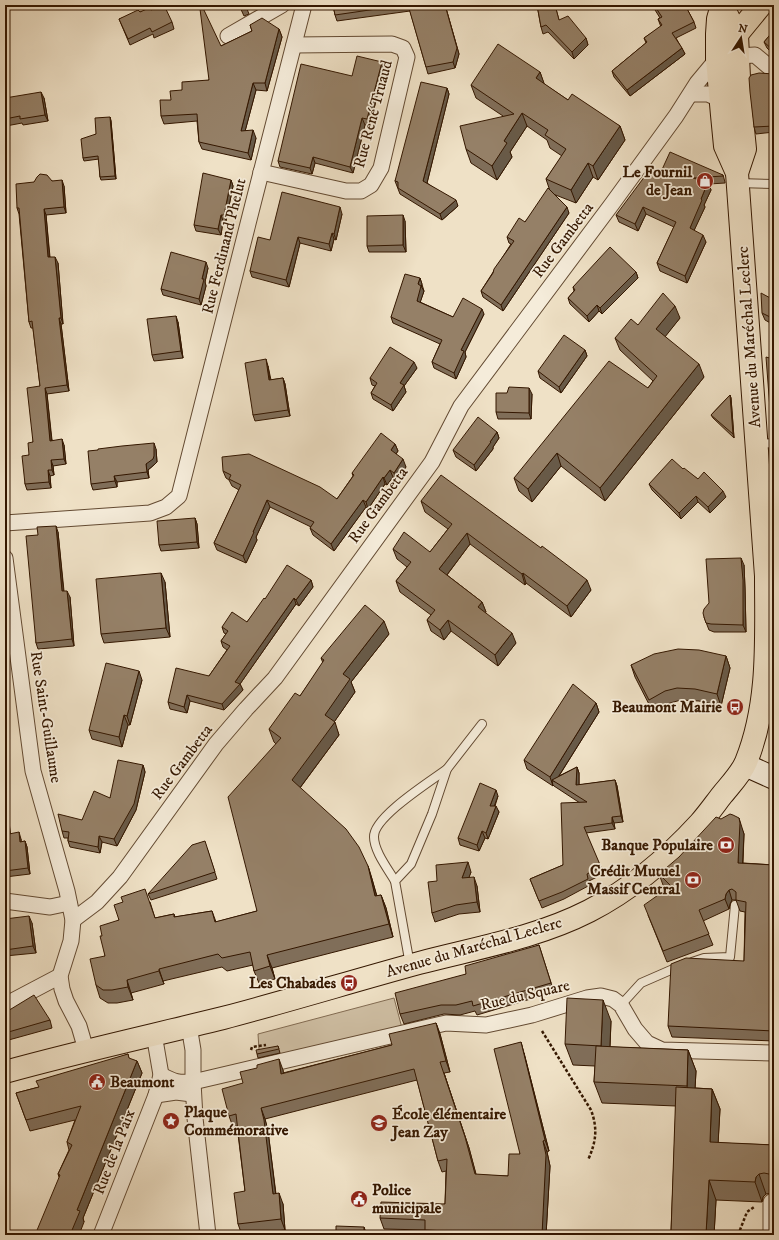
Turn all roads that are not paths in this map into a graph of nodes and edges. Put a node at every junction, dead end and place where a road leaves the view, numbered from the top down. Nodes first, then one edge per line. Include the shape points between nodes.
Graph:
1 (282, 5) edge
2 (304, 5) edge
3 (722, 5) edge
4 (761, 5) edge
5 (737, 35) junction
6 (228, 36) dead end
7 (294, 45) junction
8 (728, 57) junction
9 (774, 71) edge
10 (691, 94) junction
11 (721, 100) junction
12 (261, 172) junction
13 (737, 178) junction
14 (774, 184) edge
15 (765, 444) edge
16 (5, 523) edge
17 (5, 558) edge
18 (482, 724) dead end
19 (745, 765) junction
20 (447, 769) junction
21 (774, 778) edge
22 (395, 881) junction
23 (5, 900) edge
24 (69, 903) junction
25 (735, 905) edge
26 (73, 920) junction
27 (410, 966) junction
28 (60, 976) junction
29 (5, 1005) edge
30 (621, 1005) junction
31 (189, 1026) junction
32 (154, 1034) junction
33 (86, 1050) junction
34 (774, 1053) edge
35 (5, 1072) edge
36 (162, 1075) junction
37 (193, 1088) junction
38 (156, 1095) junction
39 (771, 1202) edge
40 (101, 1235) edge
41 (208, 1235) edge
42 (771, 1235) edge

1 - 6 street
2 - 7 street, Rue Ferdinand Phelut
3 - 5 main road, Avenue du Maréchal Leclerc
3 - 8 main road, Avenue du Maréchal Leclerc via 718,19
4 - 5 main road
5 - 8 main road
7 - 12 street, Rue Ferdinand Phelut
7 - 12 street, Rue René Truaud via 392,44 403,48 407,57 381,168 371,185 361,191 346,191
8 - 9 street via 755,55
8 - 10 street, Rue Gambetta via 697,83
8 - 11 main road, Avenue du Maréchal Leclerc
8 - 13 main road, Avenue du Maréchal Leclerc via 741,113 745,148
10 - 11 street via 708,94
10 - 26 street, Rue Gambetta via 461,406 432,462 275,678 216,744 120,877 97,902
11 - 13 main road, Avenue du Maréchal Leclerc via 725,146
12 - 16 street, Rue Ferdinand Phelut via 179,496 166,507 150,513
13 - 14 lane
13 - 15 main road, Avenue du Maréchal Leclerc
15 - 19 main road, Avenue du Maréchal Leclerc via 766,662 760,713
17 - 24 street, Rue Saint-Guillaume via 32,771
18 - 20 lane
19 - 21 main road
19 - 27 main road, Avenue du Maréchal Leclerc via 702,821 667,857 608,900 574,917 524,936
20 - 22 lane via 411,864
20 - 22 lane via 405,799 378,823 374,831 377,849
22 - 27 lane
23 - 24 street via 50,907
24 - 26 street, Rue Saint-Guillaume
25 - 30 lane via 730,957 704,958 677,967 642,983
26 - 28 street, Rue Saint-Guillaume via 71,941
27 - 31 main road, Avenue du Maréchal Leclerc
28 - 29 street
28 - 33 street via 62,989 79,1026
30 - 34 street via 647,1043 662,1050
30 - 37 street, Rue du Square via 602,996 486,1025 446,1023
31 - 32 main road, Avenue du Maréchal Leclerc
31 - 37 street
32 - 33 main road, Avenue du Maréchal Leclerc
32 - 36 street, Rue de la Paix
33 - 35 main road, Avenue du Maréchal Leclerc
36 - 37 street
36 - 38 street, Rue de la Paix
37 - 38 street
37 - 41 street
38 - 40 street, Rue de la Paix
39 - 42 street

